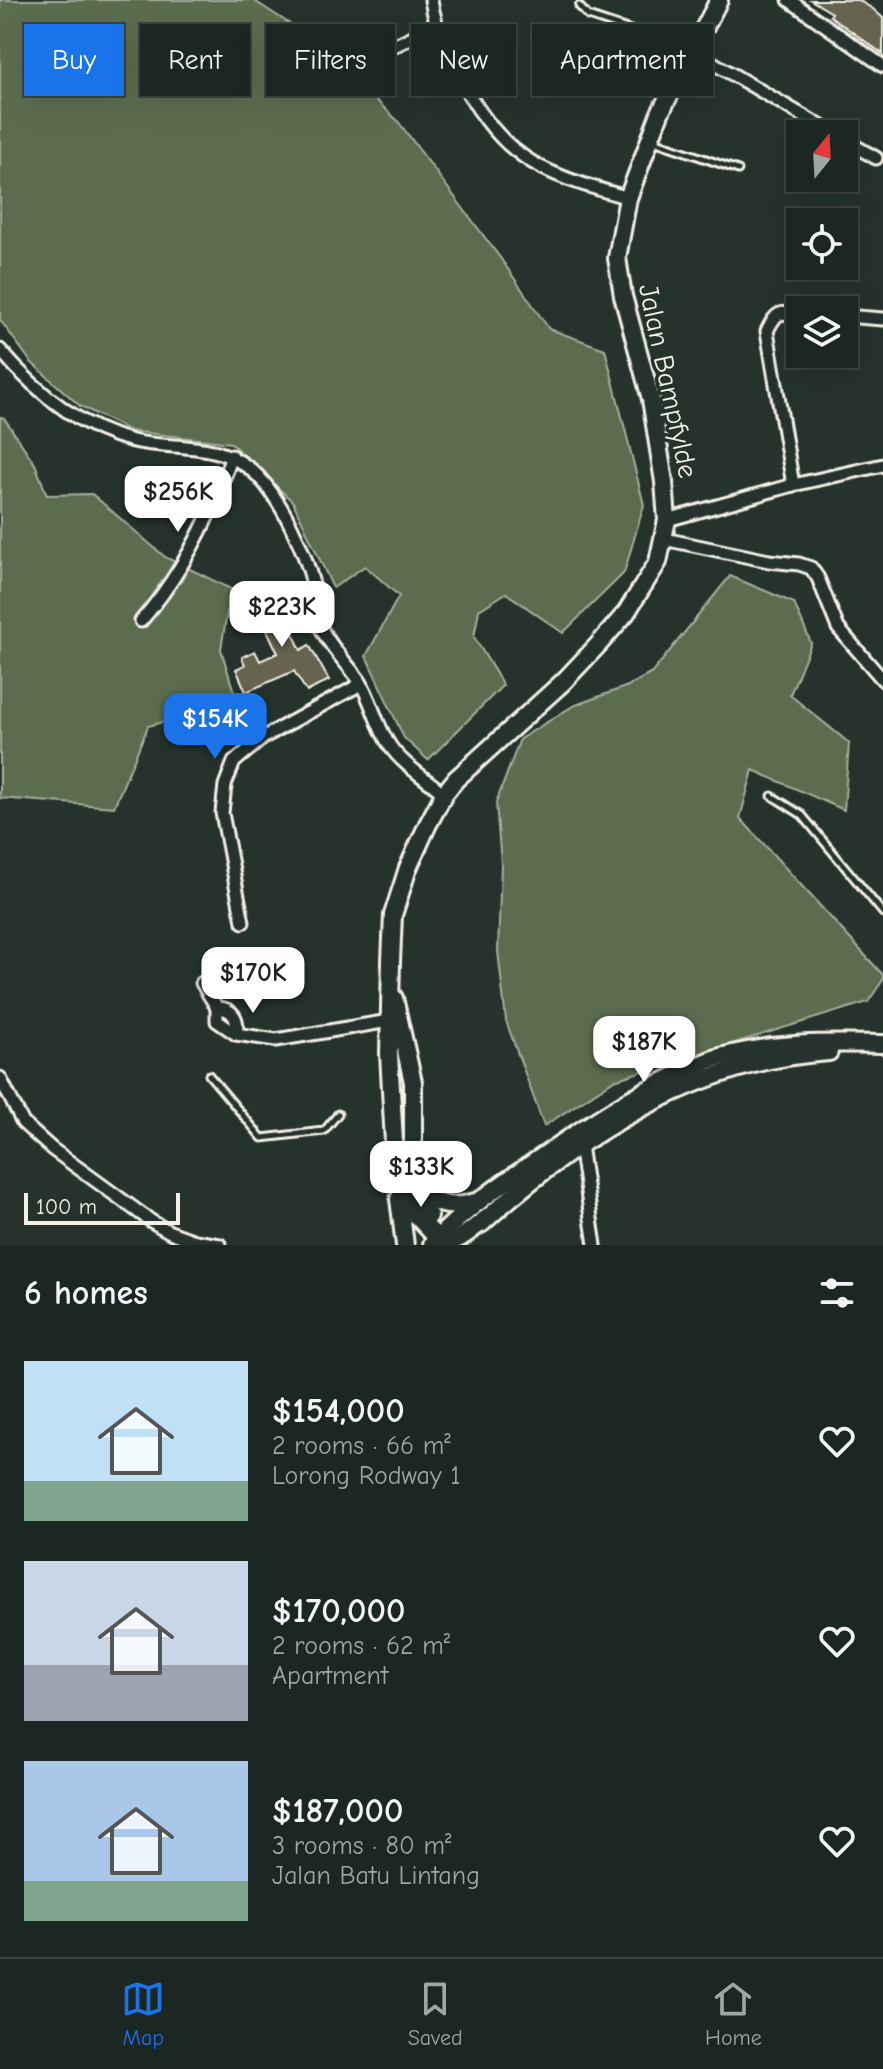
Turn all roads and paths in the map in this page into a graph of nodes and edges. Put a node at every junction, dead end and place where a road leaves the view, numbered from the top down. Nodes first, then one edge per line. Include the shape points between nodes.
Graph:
1 (431, 0) edge
2 (719, 0) edge
3 (789, 0) edge
4 (579, 6) dead end
5 (435, 24) edge
6 (612, 24) edge
7 (706, 24) edge
8 (713, 63) edge
9 (883, 66) edge
10 (472, 96) edge
11 (668, 96) edge
12 (810, 120) edge
13 (650, 140) junction
14 (858, 148) edge
15 (876, 158) dead end
16 (738, 170) dead end
17 (628, 198) junction
18 (786, 313) edge
19 (858, 317) edge
20 (883, 319) edge
21 (0, 350) edge
22 (232, 456) junction
23 (883, 465) edge
24 (793, 485) junction
25 (667, 520) junction
26 (664, 539) junction
27 (141, 621) dead end
28 (883, 680) edge
29 (361, 684) junction
30 (444, 794) junction
31 (772, 796) dead end
32 (883, 913) edge
33 (243, 922) dead end
34 (202, 983) dead end
35 (391, 985) junction
36 (389, 1021) junction
37 (883, 1044) edge
38 (883, 1054) edge
39 (209, 1075) dead end
40 (0, 1078) edge
41 (413, 1082) junction
42 (392, 1084) junction
43 (338, 1114) dead end
44 (580, 1145) junction
45 (404, 1176) junction
46 (480, 1200) junction
47 (443, 1242) edge
48 (220, 1245) edge
49 (405, 1245) edge
50 (595, 1245) edge

1 - 5 street
2 - 7 street, Jalan Bampfylde
3 - 9 street
4 - 6 lane via 588,16
8 - 12 street
10 - 17 street via 506,143 524,158
11 - 13 street, Jalan Bampfylde
13 - 16 lane
13 - 17 street, Jalan Bampfylde
14 - 15 street
17 - 25 street, Jalan Bampfylde via 617,258 651,399
18 - 24 street via 774,317 767,331
19 - 20 street
21 - 22 street via 59,407 108,433
22 - 27 street via 181,566
22 - 29 street via 260,478 281,510 305,559 319,624
23 - 24 street
24 - 25 street
25 - 26 street, Jalan Bampfylde
26 - 28 street via 811,568 838,628
26 - 30 street, Jalan Bampfylde via 647,584 616,624
29 - 30 street via 397,755
29 - 33 street via 264,737 234,762 222,813
30 - 35 street, Jalan Bampfylde via 408,868 393,915
31 - 32 lane via 802,815
34 - 36 street via 217,1008 217,1021 236,1034 286,1039
35 - 36 street, Jalan Bampfylde
35 - 41 street, Jalan Bampfylde
36 - 42 street, Jalan Bampfylde
37 - 46 street via 806,1042 716,1058 650,1087 592,1121
38 - 44 street via 794,1054 720,1072 647,1104
39 - 43 lane via 262,1138 324,1131
40 - 48 street via 23,1123 52,1149 170,1232
41 - 42 street via 403,1075
41 - 45 street, Jalan Bampfylde
42 - 45 street, Jalan Bampfylde
44 - 47 street via 487,1218
44 - 50 street
45 - 46 street via 434,1202 461,1207
45 - 47 street, Jalan Bampfylde
45 - 49 street
46 - 47 street

